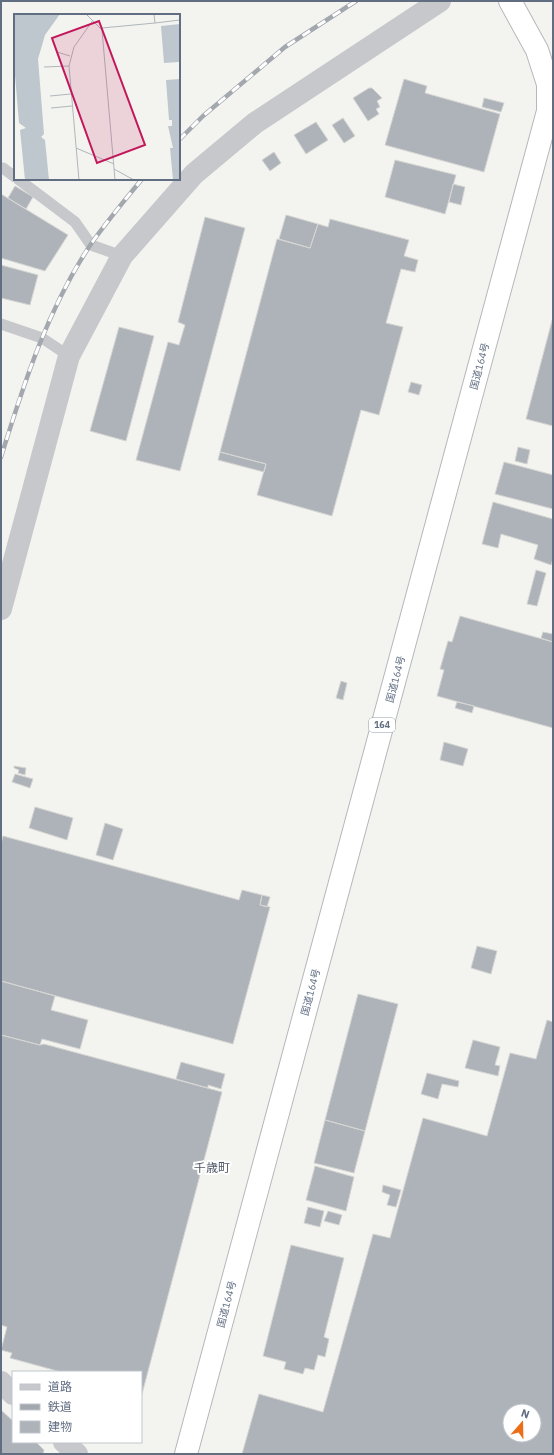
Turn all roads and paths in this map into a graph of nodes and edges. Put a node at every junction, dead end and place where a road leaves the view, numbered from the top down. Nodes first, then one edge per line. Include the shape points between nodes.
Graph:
1 (440, 1) edge
2 (510, 1) edge
3 (551, 84) edge
4 (3, 168) dead end
5 (14, 176) edge
6 (19, 180) edge
7 (122, 256) junction
8 (1, 324) edge
9 (70, 356) junction
10 (1, 609) edge
11 (1, 1382) edge
12 (12, 1393) edge
13 (65, 1443) edge
14 (77, 1454) edge
15 (186, 1454) edge

1 - 7 street via 255,123 194,174
2 - 3 highway, 国道164号 / 164 via 537,50
3 - 15 highway, 国道164号 / 164 via 548,111
4 - 5 lane
6 - 7 lane via 74,222 91,245
7 - 9 street
8 - 9 lane via 42,338
9 - 10 street
11 - 12 street
13 - 14 street

